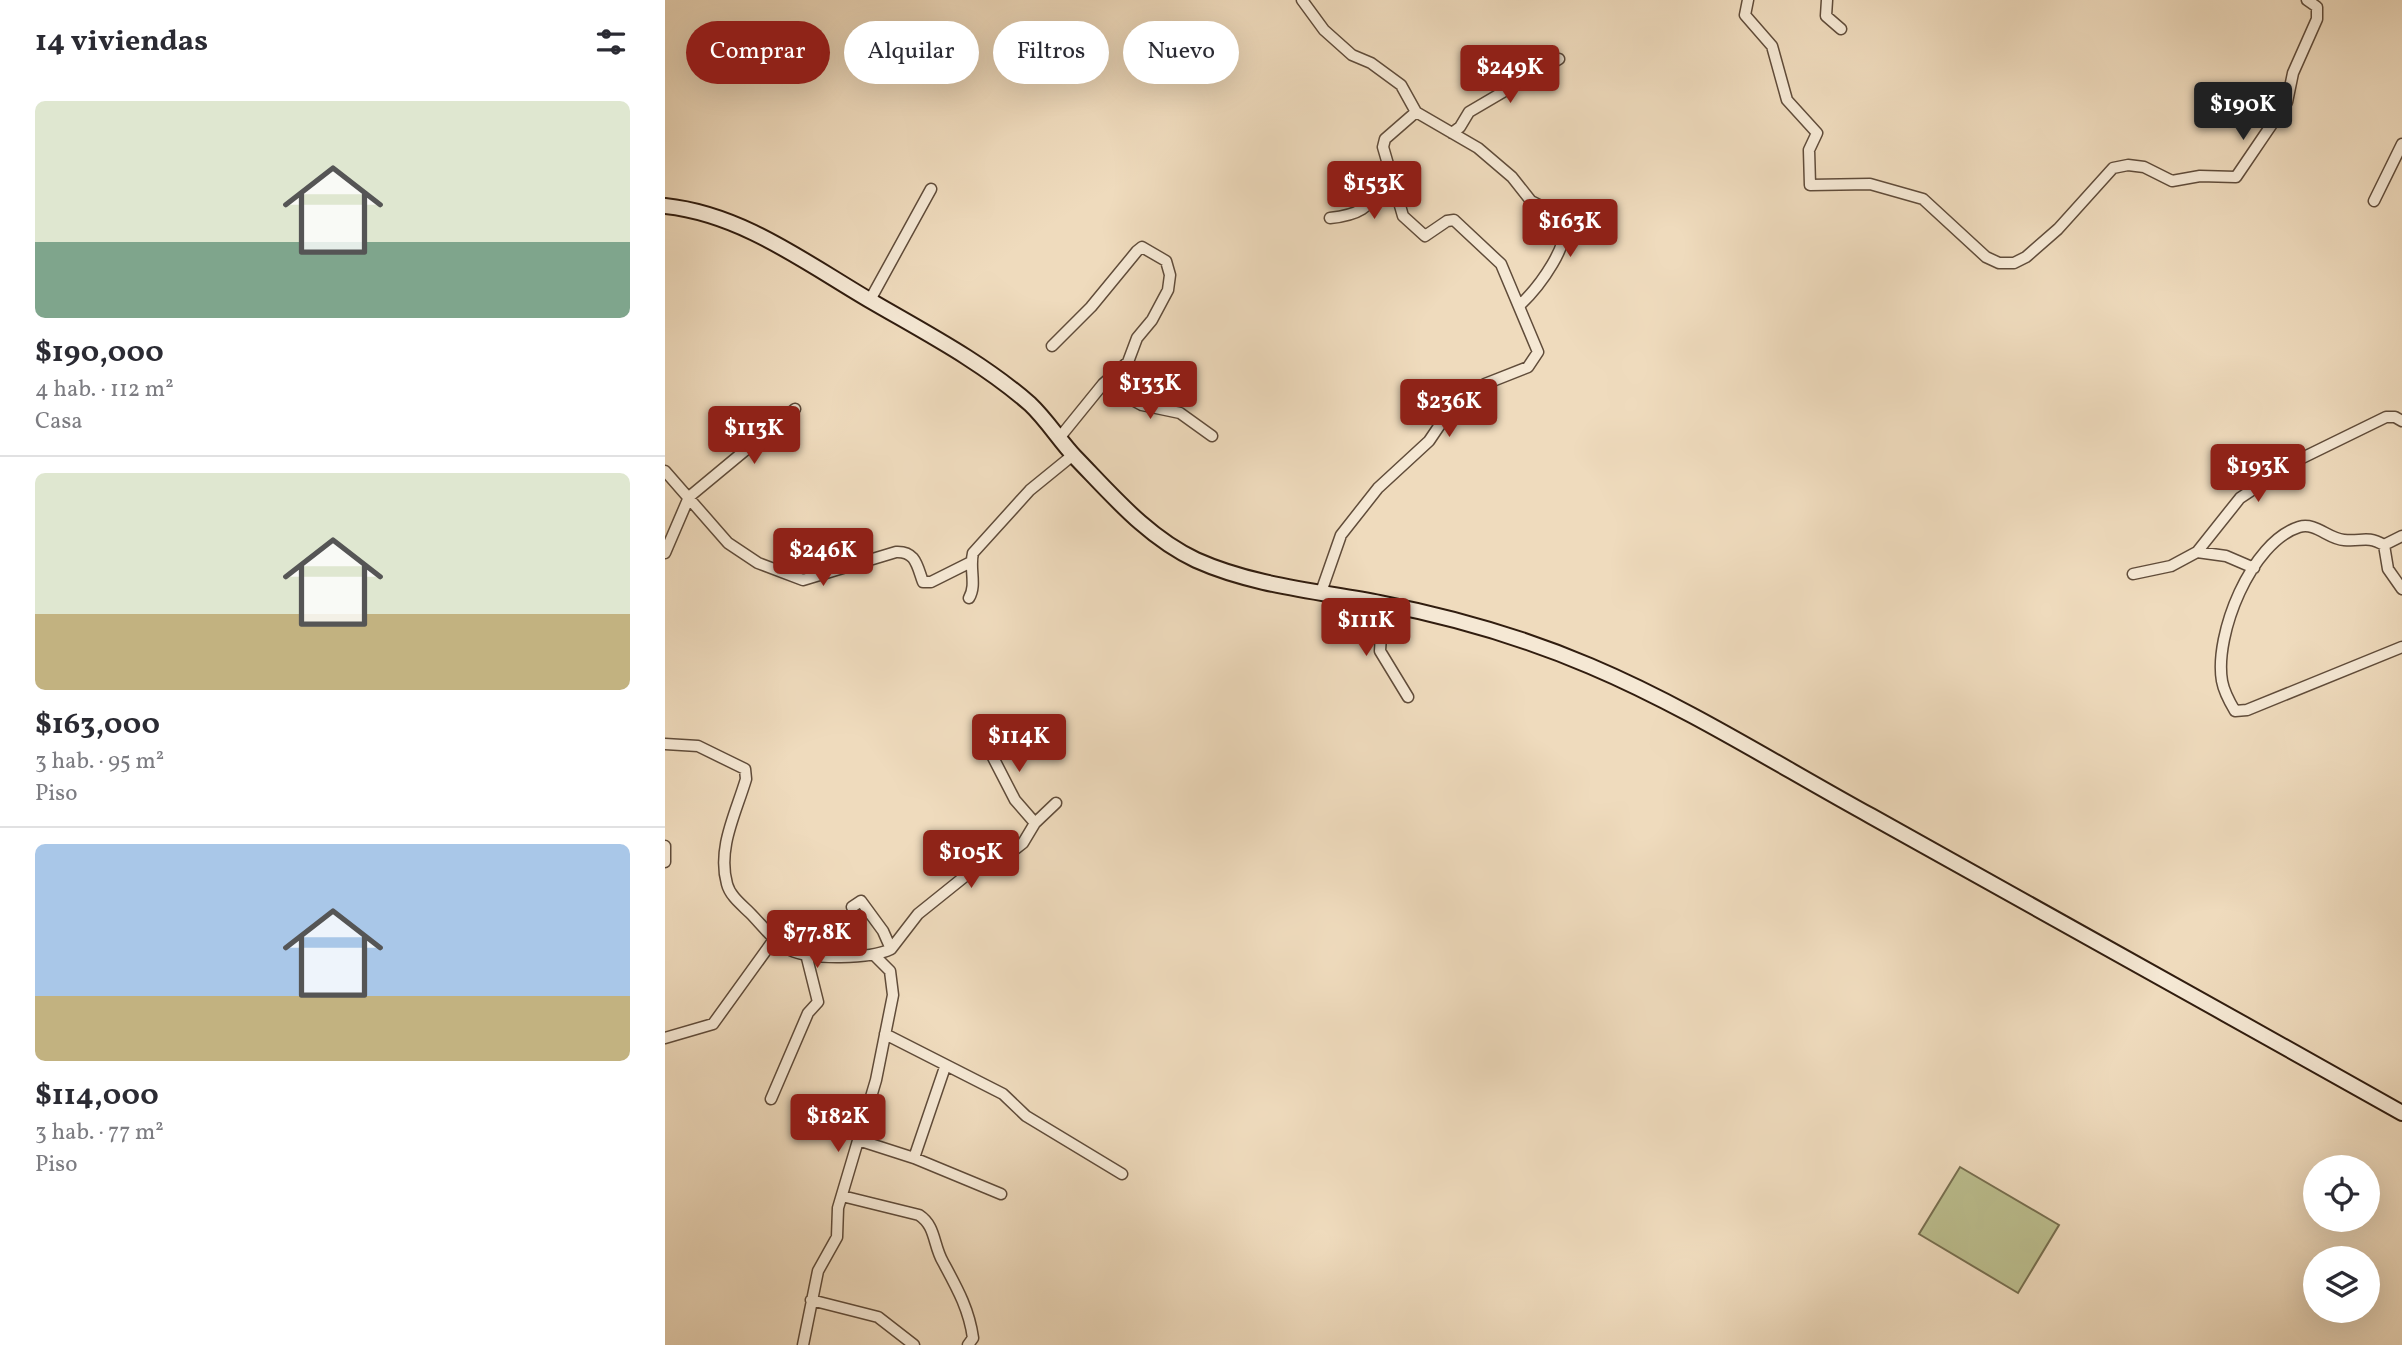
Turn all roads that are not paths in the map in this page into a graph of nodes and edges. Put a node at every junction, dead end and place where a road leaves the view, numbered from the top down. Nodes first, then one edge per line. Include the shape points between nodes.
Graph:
1 (1301, 0) edge
2 (1748, 0) edge
3 (1827, 0) edge
4 (2307, 0) edge
5 (1841, 29) dead end
6 (1559, 59) dead end
7 (1416, 112) junction
8 (1452, 133) junction
9 (2402, 144) edge
10 (1391, 177) junction
11 (931, 189) dead end
12 (2374, 201) dead end
13 (665, 206) edge
14 (1330, 218) dead end
15 (870, 300) junction
16 (1520, 305) junction
17 (1052, 346) dead end
18 (1103, 384) junction
19 (795, 409) dead end
20 (2402, 421) edge
21 (1212, 436) dead end
22 (1060, 437) junction
23 (1073, 455) junction
24 (665, 471) edge
25 (689, 496) junction
26 (2402, 536) edge
27 (2385, 545) junction
28 (2197, 552) junction
29 (665, 553) edge
30 (971, 562) junction
31 (2253, 568) junction
32 (2133, 574) dead end
33 (2402, 589) edge
34 (1321, 592) junction
35 (969, 598) dead end
36 (1383, 603) junction
37 (2402, 647) edge
38 (1408, 697) dead end
39 (983, 738) dead end
40 (665, 744) edge
41 (1056, 803) dead end
42 (1035, 823) junction
43 (665, 846) edge
44 (665, 862) edge
45 (852, 907) dead end
46 (775, 938) junction
47 (891, 949) junction
48 (806, 954) junction
49 (874, 955) junction
50 (885, 1034) junction
51 (665, 1038) edge
52 (945, 1067) junction
53 (771, 1098) dead end
54 (2402, 1113) edge
55 (858, 1140) junction
56 (914, 1158) junction
57 (1122, 1174) dead end
58 (1001, 1194) dead end
59 (842, 1196) junction
60 (811, 1300) junction
61 (803, 1345) edge
62 (914, 1345) edge
63 (968, 1345) edge

1 - 7 street via 1324,30 1352,55 1401,85
2 - 4 street via 1745,15 1772,46 1787,100 1817,133 1809,150 1810,185 1870,184 1923,199 1986,257 2014,263 2058,229 2113,168 2144,167 2172,181 2236,177 2287,102 2293,73 2317,19 2317,7
3 - 5 street via 1826,16
6 - 8 street via 1469,112
7 - 8 street
7 - 10 street via 1385,139
8 - 16 street via 1478,148 1512,177 1531,201 1556,212 1567,224 1564,243 1543,279
9 - 12 street
10 - 14 street via 1364,210
10 - 16 street via 1403,216 1420,234 1431,235 1454,220 1501,264
11 - 15 street
13 - 15 main road via 746,228
15 - 22 main road via 993,375
16 - 34 street via 1538,352 1535,362 1485,384 1452,407 1429,441 1352,517
17 - 18 street via 1142,247 1166,261 1168,289 1137,338 1128,362
18 - 21 street via 1142,405 1180,414
18 - 22 street
19 - 25 street
20 - 28 street via 2386,417 2296,461 2240,498
22 - 23 main road
23 - 30 street via 1030,490 973,553
23 - 34 main road via 1141,523 1194,559 1234,575
24 - 25 street
25 - 29 street
25 - 30 street via 728,542 758,563 803,580 896,552 914,557 923,582
26 - 27 street
27 - 31 street via 2371,538 2342,540 2300,526 2280,537
27 - 33 street via 2388,569
28 - 31 street via 2226,556
28 - 32 street via 2171,566
30 - 35 street via 973,592
31 - 37 street via 2239,590 2221,664 2222,682 2235,711
34 - 36 main road
36 - 38 street via 1380,651
36 - 54 main road via 1542,647 1639,688
39 - 42 street via 1015,800
40 - 46 street via 698,746 745,769 725,843 726,882
41 - 42 street
42 - 47 street via 1016,849 979,864 950,886 911,921
43 - 44 street
45 - 47 street via 861,901
46 - 48 street via 792,951
46 - 51 street via 713,1024
47 - 49 street
48 - 49 street
48 - 53 street via 818,1002 808,1013
49 - 50 street via 893,978
50 - 52 street
50 - 55 street
52 - 56 street
52 - 57 street via 1003,1094 1026,1116
55 - 56 street
55 - 59 street
56 - 58 street
59 - 60 street via 837,1237 818,1271
59 - 63 street via 919,1215 929,1222 969,1314 974,1338
60 - 61 street
60 - 62 street via 877,1317

